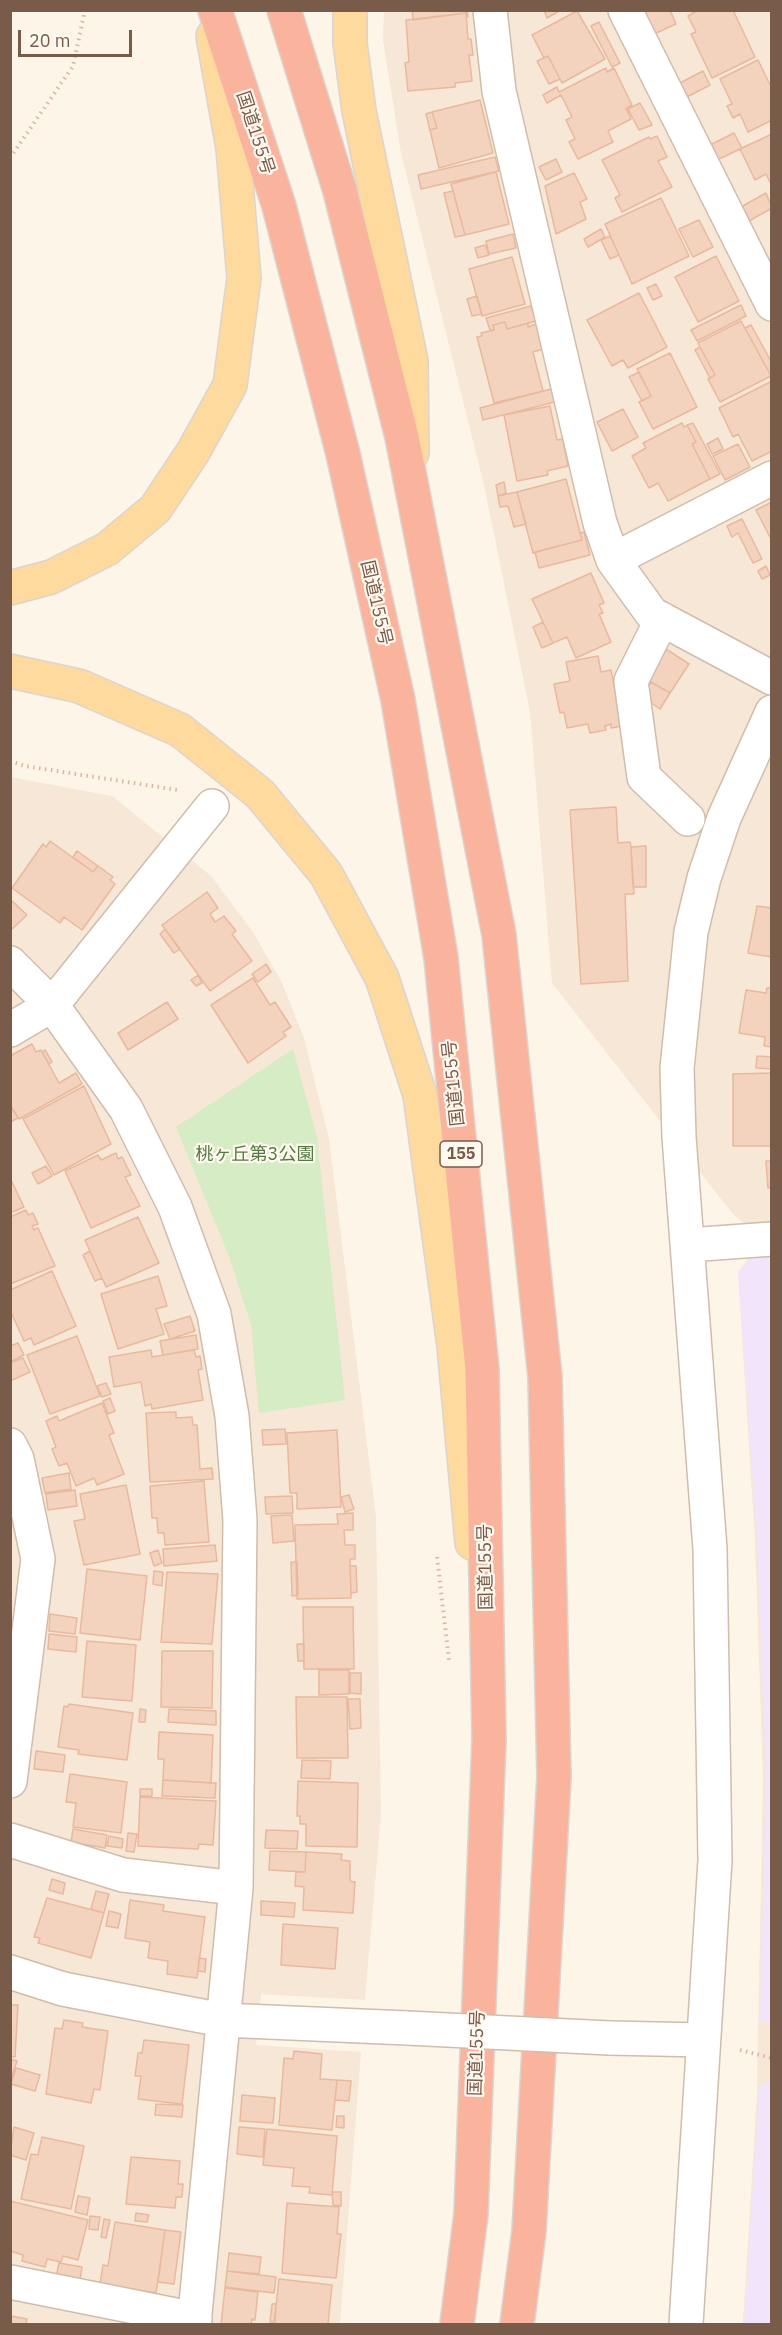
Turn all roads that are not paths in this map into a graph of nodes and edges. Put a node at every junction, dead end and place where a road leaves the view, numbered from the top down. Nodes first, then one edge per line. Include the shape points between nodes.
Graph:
1 (208, 10) edge
2 (215, 10) edge
3 (285, 10) edge
4 (351, 10) edge
5 (489, 10) edge
6 (625, 10) edge
7 (771, 304) edge
8 (771, 478) edge
9 (413, 489) junction
10 (613, 560) junction
11 (10, 588) edge
12 (662, 619) junction
13 (10, 671) edge
14 (771, 678) edge
15 (771, 712) edge
16 (212, 806) road end
17 (688, 819) dead end
18 (10, 963) edge
19 (52, 1005) junction
20 (10, 1030) edge
21 (771, 1239) edge
22 (688, 1245) junction
23 (10, 1445) edge
24 (489, 1739) junction
25 (10, 1781) edge
26 (10, 1840) edge
27 (236, 1888) junction
28 (10, 1972) edge
29 (222, 2020) junction
30 (703, 2040) junction
31 (10, 2282) edge
32 (194, 2322) edge
33 (457, 2325) edge
34 (518, 2325) edge
35 (686, 2325) edge

1 - 11 main road via 233,148 244,278 230,385 193,452 155,508 107,549 51,577
2 - 24 highway, 国道155号 / 155 via 279,206 343,454 398,700 441,958 483,1369
3 - 9 highway via 340,191
4 - 9 main road via 350,43 359,111 411,361
5 - 10 street via 499,91 600,523
6 - 7 street
8 - 10 street
9 - 34 highway via 499,935 545,1377 554,1776 529,2231
10 - 12 street via 652,614
12 - 14 street
12 - 17 street via 631,681 644,777
13 - 24 main road via 79,686 180,730 260,794 326,874 382,978 420,1095 454,1346
15 - 22 street via 724,818 691,932 677,1068
16 - 19 street
18 - 19 street
19 - 20 street
19 - 27 street via 126,1109 175,1207 214,1314 232,1416 240,1520
21 - 22 street
22 - 30 street via 710,1561 715,1860
23 - 25 street via 17,1459 38,1558
24 - 33 highway, 国道155号 / 155 via 471,2214
26 - 27 street via 123,1875
27 - 29 street
28 - 29 street via 63,1989
29 - 30 street, bridge
29 - 32 street
30 - 35 street
31 - 32 street

